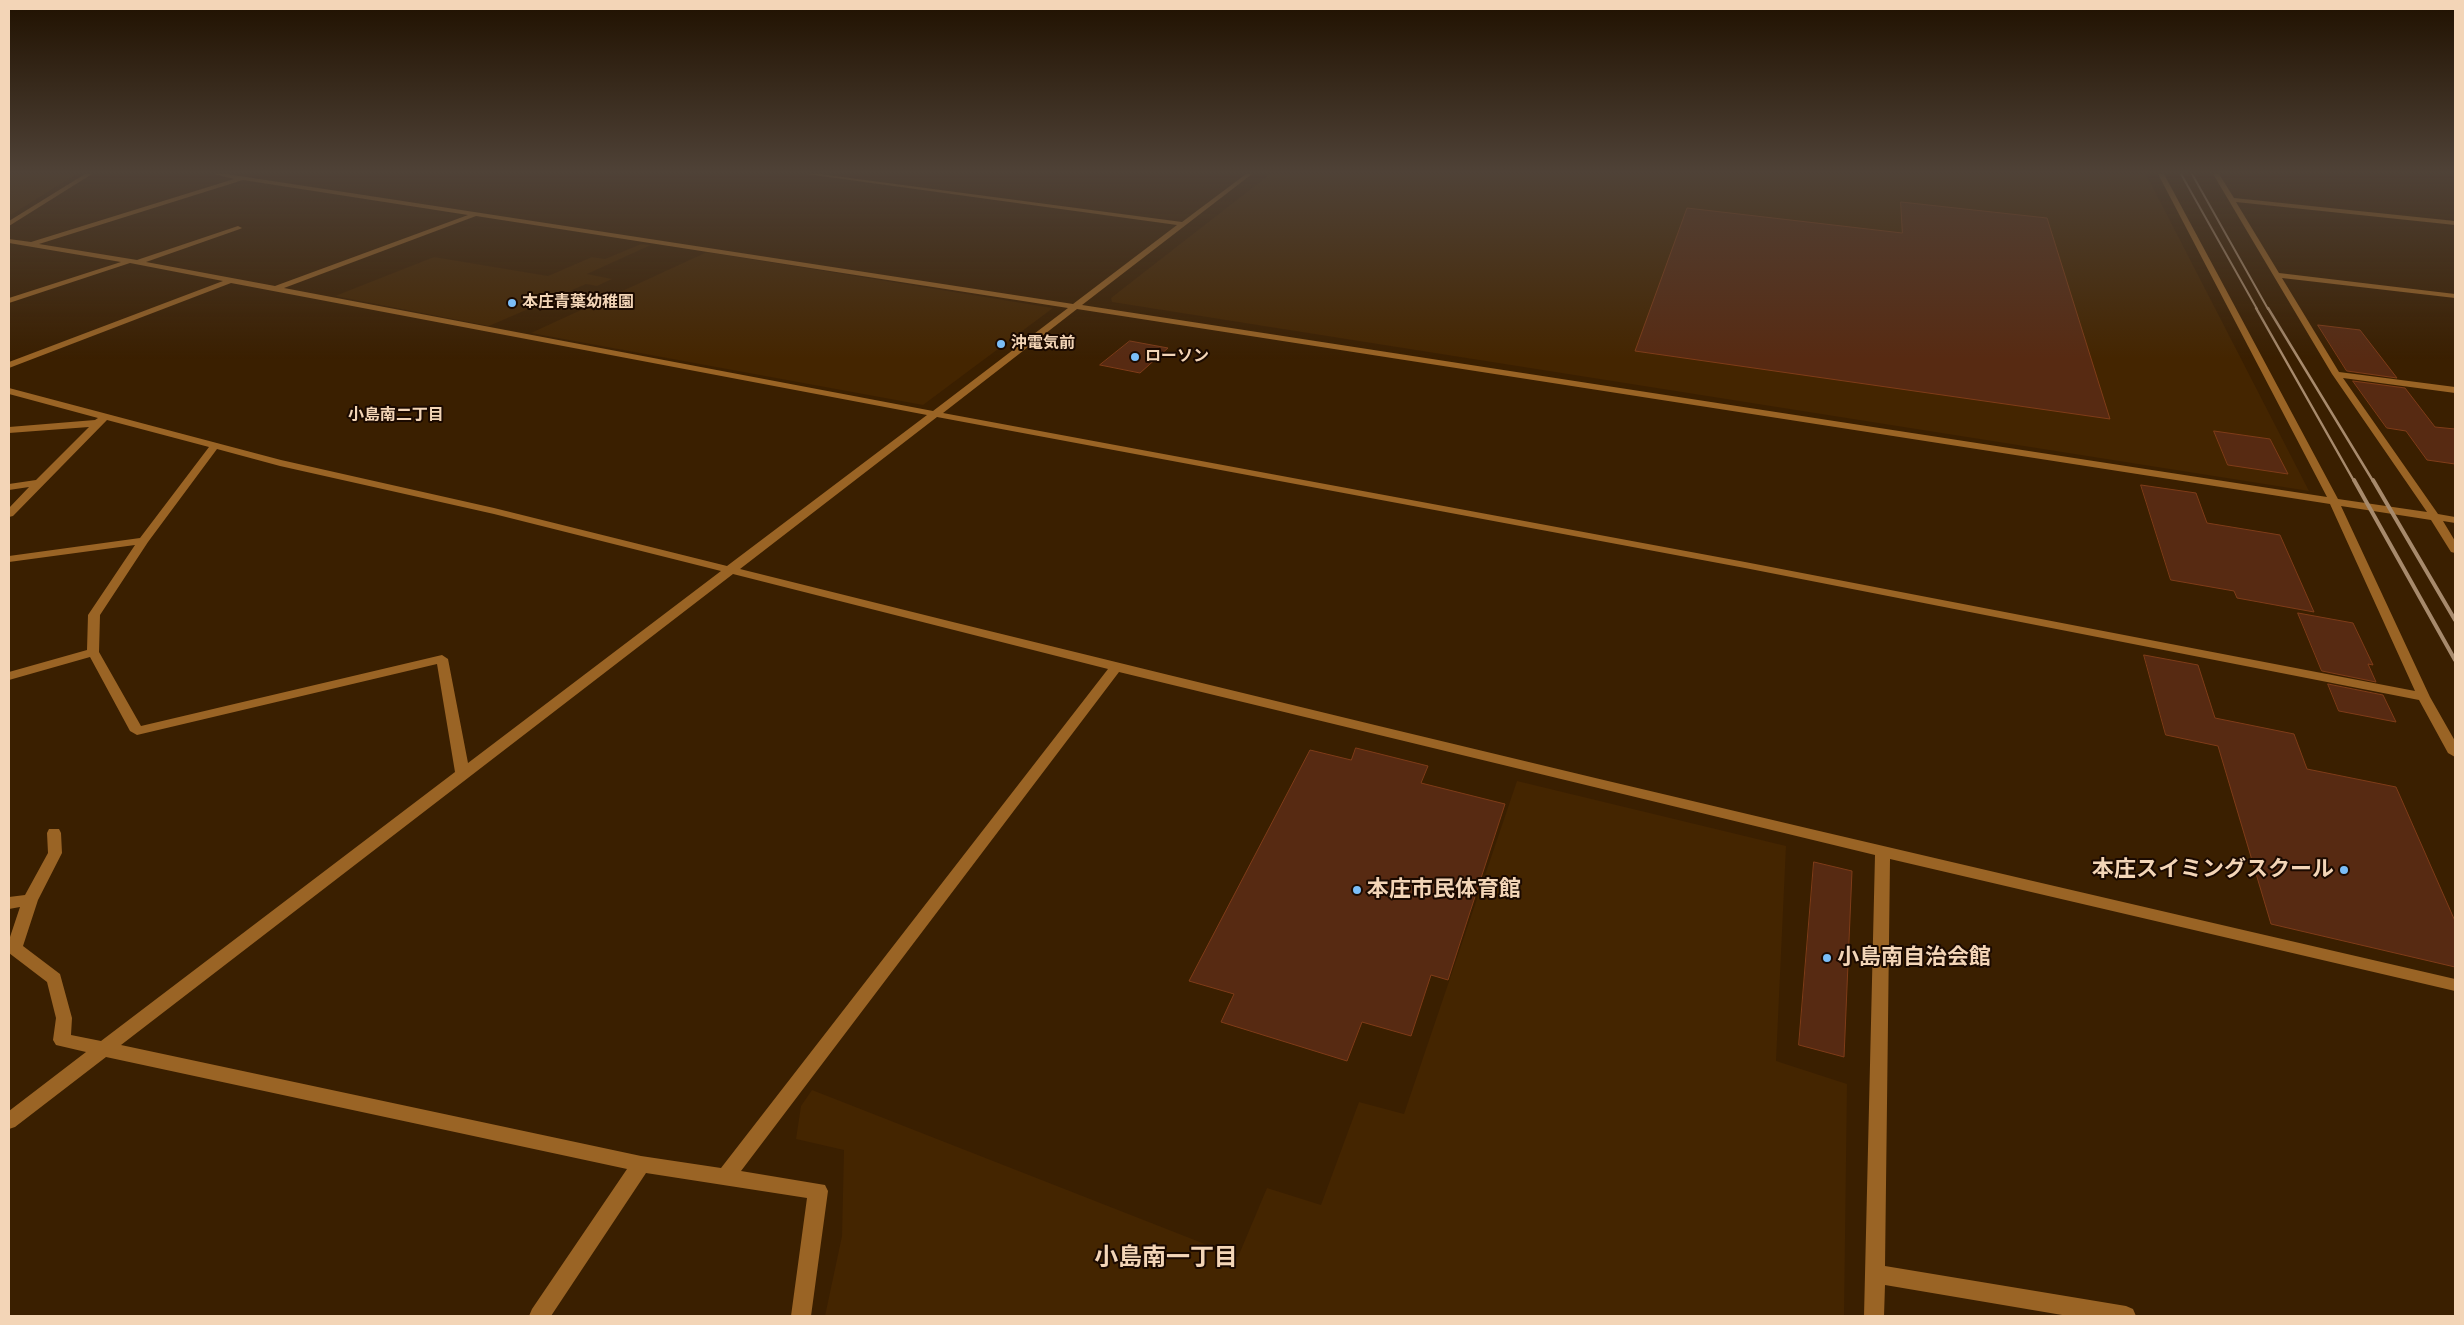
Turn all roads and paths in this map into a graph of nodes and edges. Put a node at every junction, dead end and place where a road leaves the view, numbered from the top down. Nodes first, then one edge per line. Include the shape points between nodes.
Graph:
1 (58, 236) edge
2 (214, 236) edge
3 (417, 236) edge
4 (627, 236) edge
5 (1169, 236) edge
6 (2194, 236) edge
7 (2254, 236) edge
8 (9, 241) edge
9 (32, 244) junction
10 (133, 262) junction
11 (2278, 275) junction
12 (228, 282) junction
13 (274, 289) junction
14 (2455, 296) edge
15 (9, 301) edge
16 (1078, 305) junction
17 (9, 365) edge
18 (2336, 374) junction
19 (2455, 390) edge
20 (9, 391) edge
21 (935, 414) junction
22 (101, 420) junction
23 (9, 430) edge
24 (216, 446) junction
25 (39, 483) junction
26 (9, 487) edge
27 (2334, 501) junction
28 (9, 514) edge
29 (2435, 517) junction
30 (2455, 520) edge
31 (143, 541) junction
32 (2455, 550) edge
33 (9, 559) edge
34 (730, 570) junction
35 (93, 652) junction
36 (1116, 667) junction
37 (9, 676) edge
38 (2424, 697) junction
39 (2455, 754) edge
40 (463, 776) junction
41 (54, 833) dead end
42 (1883, 852) junction
43 (30, 900) junction
44 (9, 903) edge
45 (2455, 985) edge
46 (102, 1049) junction
47 (9, 1121) edge
48 (641, 1164) junction
49 (726, 1176) junction
50 (1874, 1274) junction
51 (539, 1316) edge
52 (801, 1316) edge
53 (1874, 1316) edge
54 (2126, 1316) edge

1 - 9 street
2 - 10 street
3 - 13 street
4 - 16 street
5 - 16 street
6 - 27 street
7 - 11 street
8 - 9 street
9 - 10 street
10 - 12 street
10 - 15 street
11 - 14 street
11 - 18 street
12 - 13 street
12 - 17 street
13 - 21 street
16 - 21 street
16 - 27 street
18 - 19 street
18 - 29 street
20 - 22 street
21 - 34 street
21 - 38 street via 1736,563
22 - 23 street
22 - 24 street
22 - 25 street
24 - 31 street
24 - 34 street
25 - 26 street
25 - 28 street
27 - 29 street
27 - 38 street
29 - 30 street
29 - 32 street
31 - 33 street
31 - 35 street via 94,615
34 - 36 street
34 - 40 street
35 - 37 street
35 - 40 street via 137,731 442,659
36 - 42 street
36 - 49 street
38 - 39 street
40 - 46 street
41 - 43 street via 55,853
42 - 45 street
42 - 50 street
43 - 44 street
43 - 46 street via 14,948 54,979 64,1018 62,1040
46 - 47 street
46 - 48 street
48 - 49 street
48 - 51 street
49 - 52 street via 818,1191
50 - 53 street
50 - 54 street

